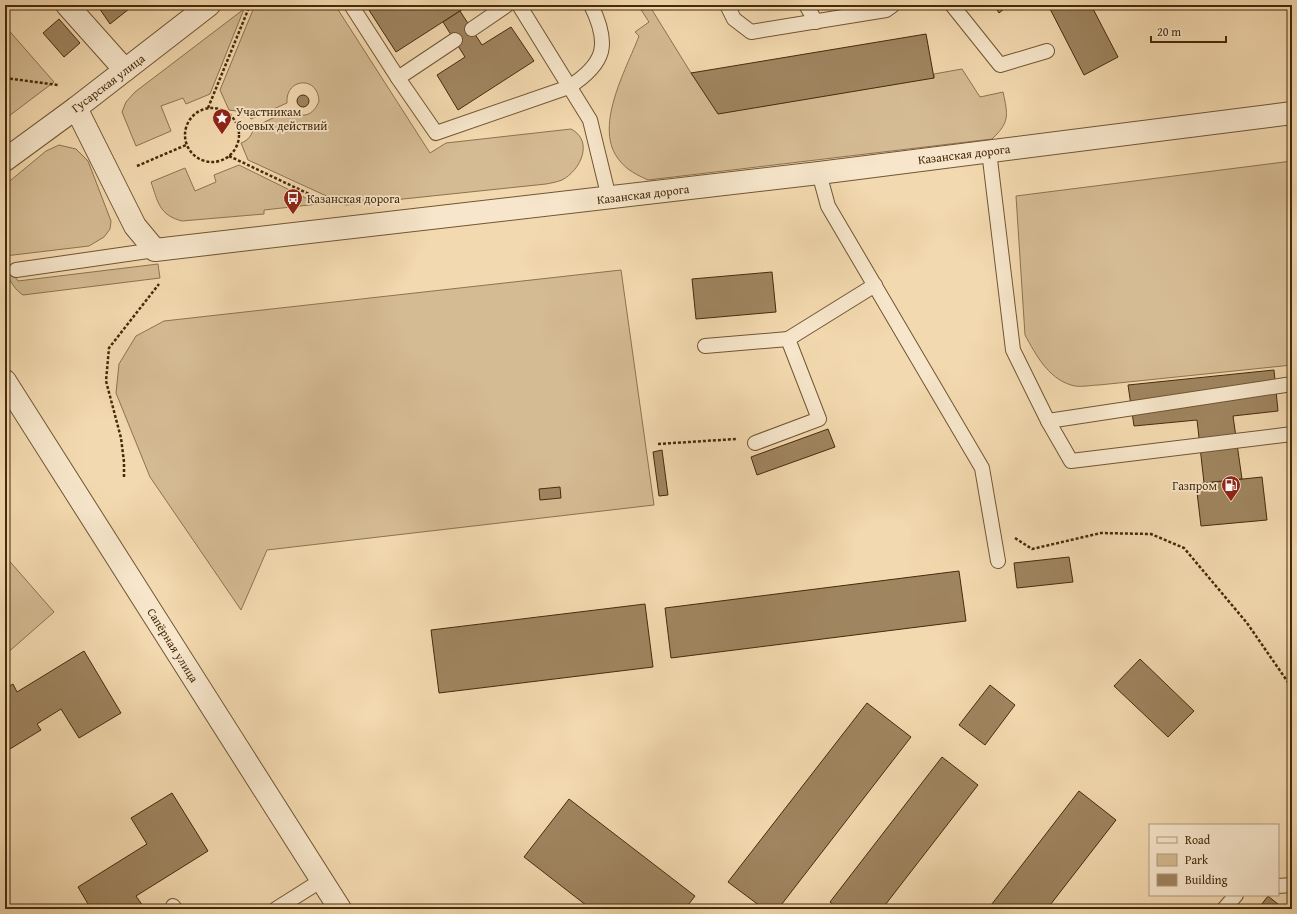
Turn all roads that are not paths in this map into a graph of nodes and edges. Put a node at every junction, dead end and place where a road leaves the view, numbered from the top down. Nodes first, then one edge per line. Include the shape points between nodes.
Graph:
1 (67, 5) edge
2 (208, 5) edge
3 (351, 5) edge
4 (507, 5) edge
5 (519, 5) edge
6 (592, 5) edge
7 (727, 5) edge
8 (806, 5) edge
9 (893, 5) edge
10 (952, 5) edge
11 (816, 22) junction
12 (472, 29) dead end
13 (455, 40) dead end
14 (1047, 51) dead end
15 (125, 70) junction
16 (398, 78) junction
17 (569, 87) junction
18 (76, 108) junction
19 (1292, 113) edge
20 (989, 151) junction
21 (5, 160) edge
22 (819, 173) junction
23 (609, 198) junction
24 (155, 250) junction
25 (16, 270) dead end
26 (875, 285) junction
27 (788, 339) junction
28 (705, 346) dead end
29 (5, 381) edge
30 (1292, 384) edge
31 (1048, 421) junction
32 (1292, 434) edge
33 (755, 443) road end
34 (998, 561) dead end
35 (322, 880) junction
36 (1292, 885) edge
37 (1279, 886) edge
38 (1235, 896) edge
39 (276, 909) edge
40 (340, 909) edge
41 (1224, 909) edge

1 - 15 street
2 - 15 street, Гусарская улица
3 - 16 lane
4 - 12 lane
5 - 17 lane
6 - 17 lane via 603,40 600,54 594,68
7 - 11 lane via 734,19 751,32
8 - 11 lane
9 - 11 lane via 886,10
10 - 14 lane via 1000,65
13 - 16 lane
15 - 18 street, Гусарская улица
16 - 17 lane via 436,133
17 - 23 lane via 590,120
18 - 21 street, Гусарская улица
18 - 24 street via 135,226
19 - 20 street, Казанская дорога
20 - 22 street, Казанская дорога
20 - 31 lane via 1013,350
22 - 23 street, Казанская дорога
22 - 26 lane via 828,206
23 - 24 street, Казанская дорога
24 - 25 lane
26 - 27 lane
26 - 34 lane via 982,468
27 - 28 lane
27 - 33 lane via 819,419
29 - 35 street, Сапёрная улица
30 - 31 lane
31 - 32 lane via 1071,461
35 - 39 lane
35 - 40 street, Сапёрная улица
36 - 37 lane
38 - 41 lane

